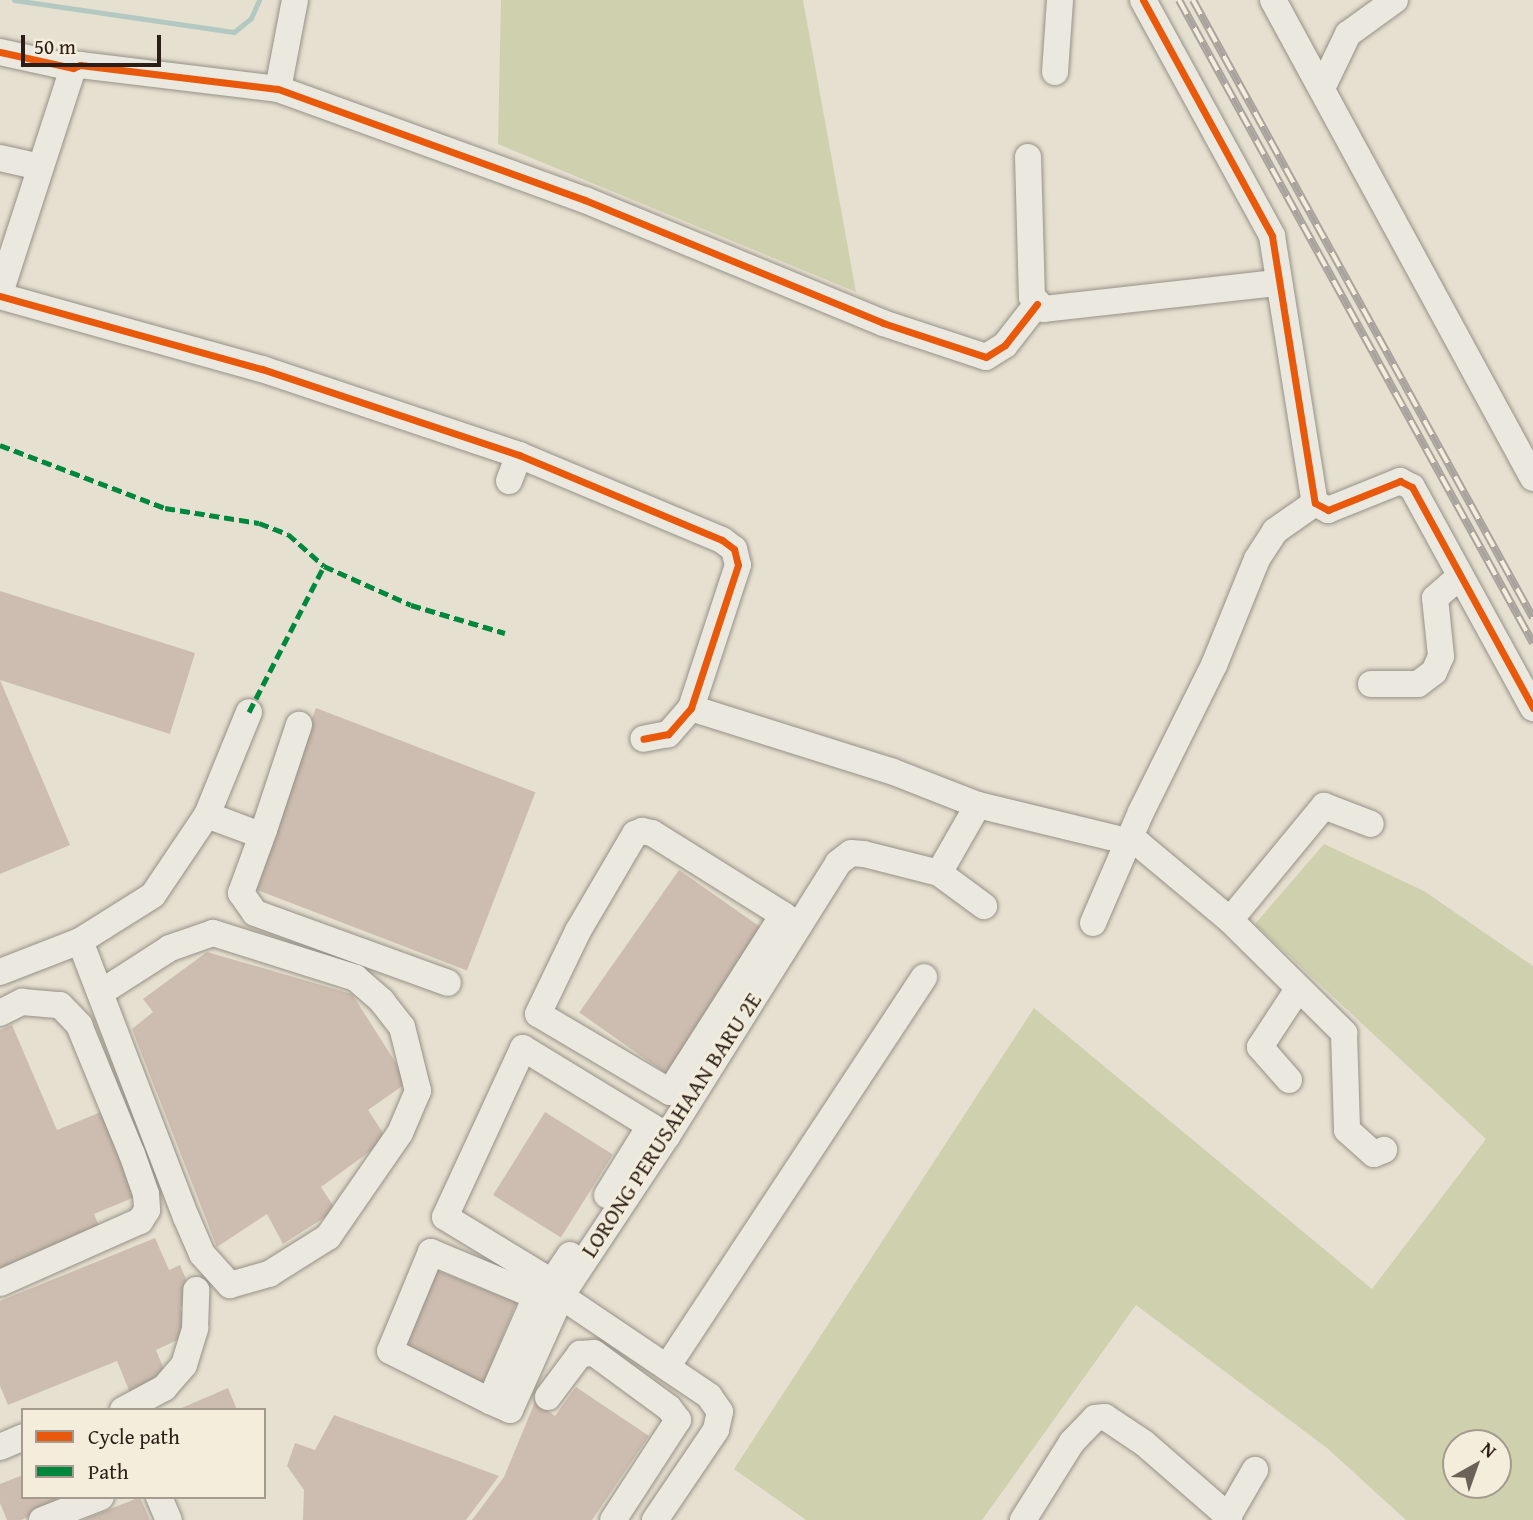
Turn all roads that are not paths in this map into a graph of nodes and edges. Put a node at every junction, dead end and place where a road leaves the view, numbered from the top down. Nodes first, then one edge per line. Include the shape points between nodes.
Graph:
1 (295, 0) edge
2 (1060, 0) edge
3 (1143, 0) edge
4 (1273, 0) edge
5 (1395, 0) edge
6 (0, 52) edge
7 (73, 68) junction
8 (1055, 72) dead end
9 (1323, 86) junction
10 (278, 89) junction
11 (1028, 157) dead end
12 (0, 158) edge
13 (40, 167) junction
14 (1277, 283) junction
15 (0, 294) edge
16 (1037, 304) junction
17 (519, 455) junction
18 (1533, 478) edge
19 (509, 481) dead end
20 (1315, 503) junction
21 (1459, 577) junction
22 (1371, 684) dead end
23 (691, 708) junction
24 (1533, 708) edge
25 (249, 712) dead end
26 (299, 725) dead end
27 (643, 739) dead end
28 (978, 805) junction
29 (207, 815) junction
30 (1371, 824) dead end
31 (264, 830) junction
32 (1131, 840) junction
33 (939, 873) junction
34 (984, 906) dead end
35 (791, 920) junction
36 (1230, 920) junction
37 (1093, 923) dead end
38 (80, 941) junction
39 (0, 972) edge
40 (924, 977) dead end
41 (448, 984) dead end
42 (1298, 989) junction
43 (100, 993) junction
44 (0, 1013) edge
45 (1289, 1080) dead end
46 (659, 1131) junction
47 (1384, 1150) dead end
48 (0, 1283) edge
49 (196, 1290) dead end
50 (561, 1296) junction
51 (667, 1367) junction
52 (548, 1396) dead end
53 (500, 1405) junction
54 (127, 1408) edge
55 (21, 1438) edge
56 (0, 1447) edge
57 (1255, 1470) dead end
58 (96, 1499) edge
59 (160, 1499) edge
60 (662, 1518) edge
61 (1227, 1518) edge
62 (42, 1520) edge
63 (169, 1520) edge
64 (613, 1520) edge
65 (1023, 1520) edge

1 - 10 street
2 - 8 street
3 - 14 street via 1262,214 1272,236
4 - 9 street
5 - 9 street via 1348,34
6 - 7 street
7 - 10 street via 80,65
7 - 13 street
9 - 18 street
10 - 16 street via 585,200 883,323 986,357 1005,345
11 - 16 street via 1032,297
12 - 13 street
13 - 15 street
14 - 16 street via 1056,309
14 - 20 street
15 - 17 street via 262,369
17 - 19 street
17 - 23 street via 734,549 738,565
20 - 21 street via 1328,510 1400,481 1407,483
20 - 32 street via 1275,531 1256,559 1214,665
21 - 22 street via 1435,598 1441,656 1434,672 1418,684
21 - 24 street
23 - 27 street via 668,734
23 - 28 street via 891,771
25 - 29 street
26 - 31 street
28 - 32 street
28 - 33 street
29 - 31 street via 255,833
29 - 38 street via 153,895
30 - 36 street via 1324,806
31 - 41 street via 241,893 255,913
32 - 36 street
32 - 37 street
33 - 34 street
33 - 35 street, LORONG PERUSAHAAN BARU 2E via 851,853
35 - 35 street via 670,1092 538,1014 578,931 635,834 642,831
35 - 46 street, LORONG PERUSAHAAN BARU 2E
36 - 42 street
38 - 39 street
38 - 43 street
40 - 51 street
42 - 45 street via 1260,1047
42 - 47 street via 1344,1033 1347,1129 1374,1154
43 - 43 street via 197,1242 230,1285 269,1274 328,1237 400,1133 418,1091 402,1027 382,1001 356,978 213,933 170,948
44 - 48 street via 22,1002 60,1005 79,1025 135,1164 147,1210 140,1222
46 - 46 street via 552,1282 445,1217 523,1048
46 - 50 street, LORONG PERUSAHAAN BARU 2E
49 - 54 street via 195,1328 184,1365 164,1388
50 - 51 street
50 - 53 street, LORONG PERUSAHAAN BARU 2E
51 - 60 street via 709,1396 720,1412 716,1430
52 - 64 street via 580,1354 594,1353 669,1408 678,1420
53 - 53 street via 536,1296 431,1252 390,1351
55 - 56 street
57 - 61 street
58 - 62 street
59 - 63 street
61 - 65 street via 1144,1443 1105,1417 1095,1418 1072,1443

